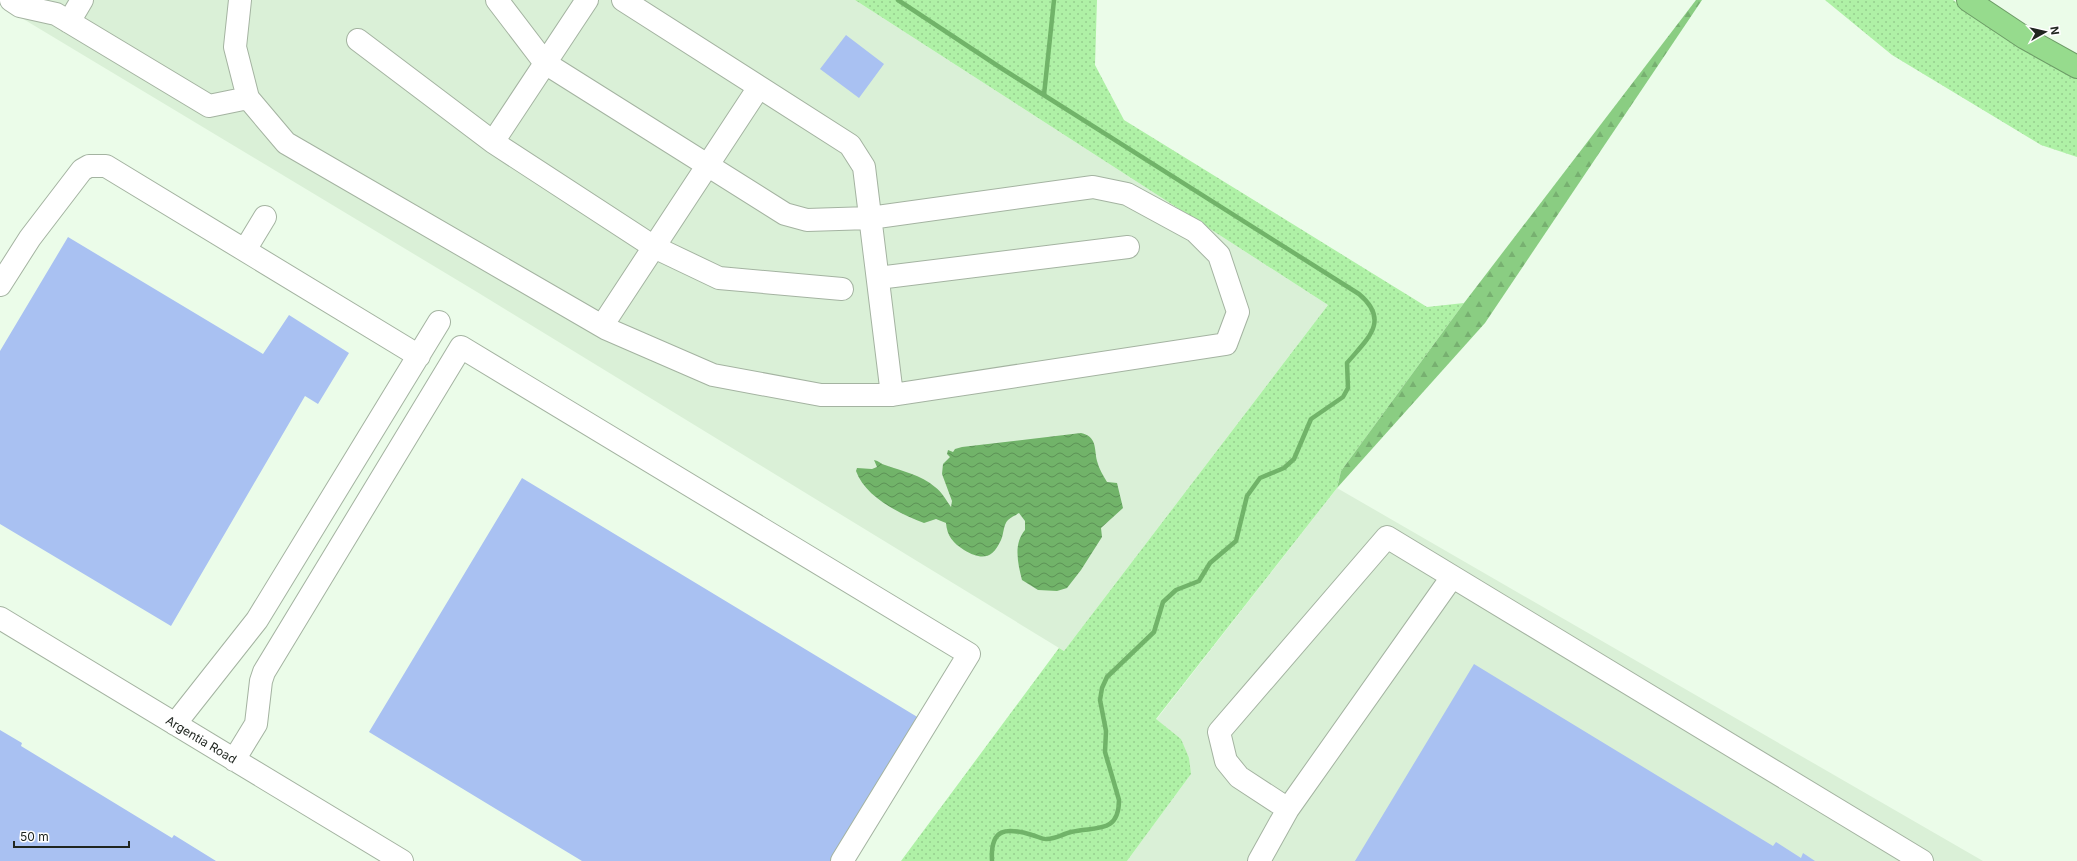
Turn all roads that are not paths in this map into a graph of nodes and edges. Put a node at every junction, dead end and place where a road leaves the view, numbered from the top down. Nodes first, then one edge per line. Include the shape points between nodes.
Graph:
1 (11, 0) edge
2 (82, 0) edge
3 (240, 0) edge
4 (497, 0) edge
5 (587, 0) edge
6 (623, 0) edge
7 (1968, 0) edge
8 (69, 22) junction
9 (358, 40) dead end
10 (545, 63) junction
11 (2077, 67) edge
12 (759, 87) junction
13 (248, 98) junction
14 (493, 142) junction
15 (708, 165) junction
16 (265, 218) dead end
17 (870, 218) junction
18 (654, 247) junction
19 (1128, 247) dead end
20 (245, 250) junction
21 (878, 278) junction
22 (0, 285) edge
23 (842, 289) dead end
24 (439, 322) dead end
25 (602, 326) junction
26 (419, 356) junction
27 (892, 395) junction
28 (1452, 577) junction
29 (0, 618) edge
30 (175, 724) junction
31 (234, 760) junction
32 (1288, 809) junction
33 (402, 861) edge
34 (842, 861) edge
35 (1259, 861) edge
36 (1922, 861) edge

1 - 8 street via 20,6 56,14
2 - 8 street
3 - 13 street via 235,47
4 - 10 street
5 - 10 street
6 - 12 street
7 - 11 highway via 2025,38
8 - 13 street via 209,106
9 - 14 street
10 - 14 street
10 - 15 street
12 - 15 street
12 - 17 street via 850,145 864,167
13 - 25 street via 286,142
14 - 18 street
15 - 17 street via 785,214 807,220
15 - 18 street
16 - 20 street
17 - 21 street
17 - 27 street via 1093,187 1127,194 1195,231 1219,255 1238,312 1226,344
18 - 23 street via 719,278
18 - 25 street
19 - 21 street
20 - 22 street via 110,167 89,166 82,170 30,238
20 - 26 street
21 - 27 street
24 - 26 street
25 - 27 street via 713,375 821,394
26 - 30 street via 260,616
28 - 32 street
28 - 32 street via 1387,538 1219,732 1226,761 1239,777
28 - 36 street
29 - 30 street, Argentia Road
30 - 31 street, Argentia Road
31 - 33 street, Argentia Road
31 - 34 street via 256,724 264,672 461,347 969,654
32 - 35 street

